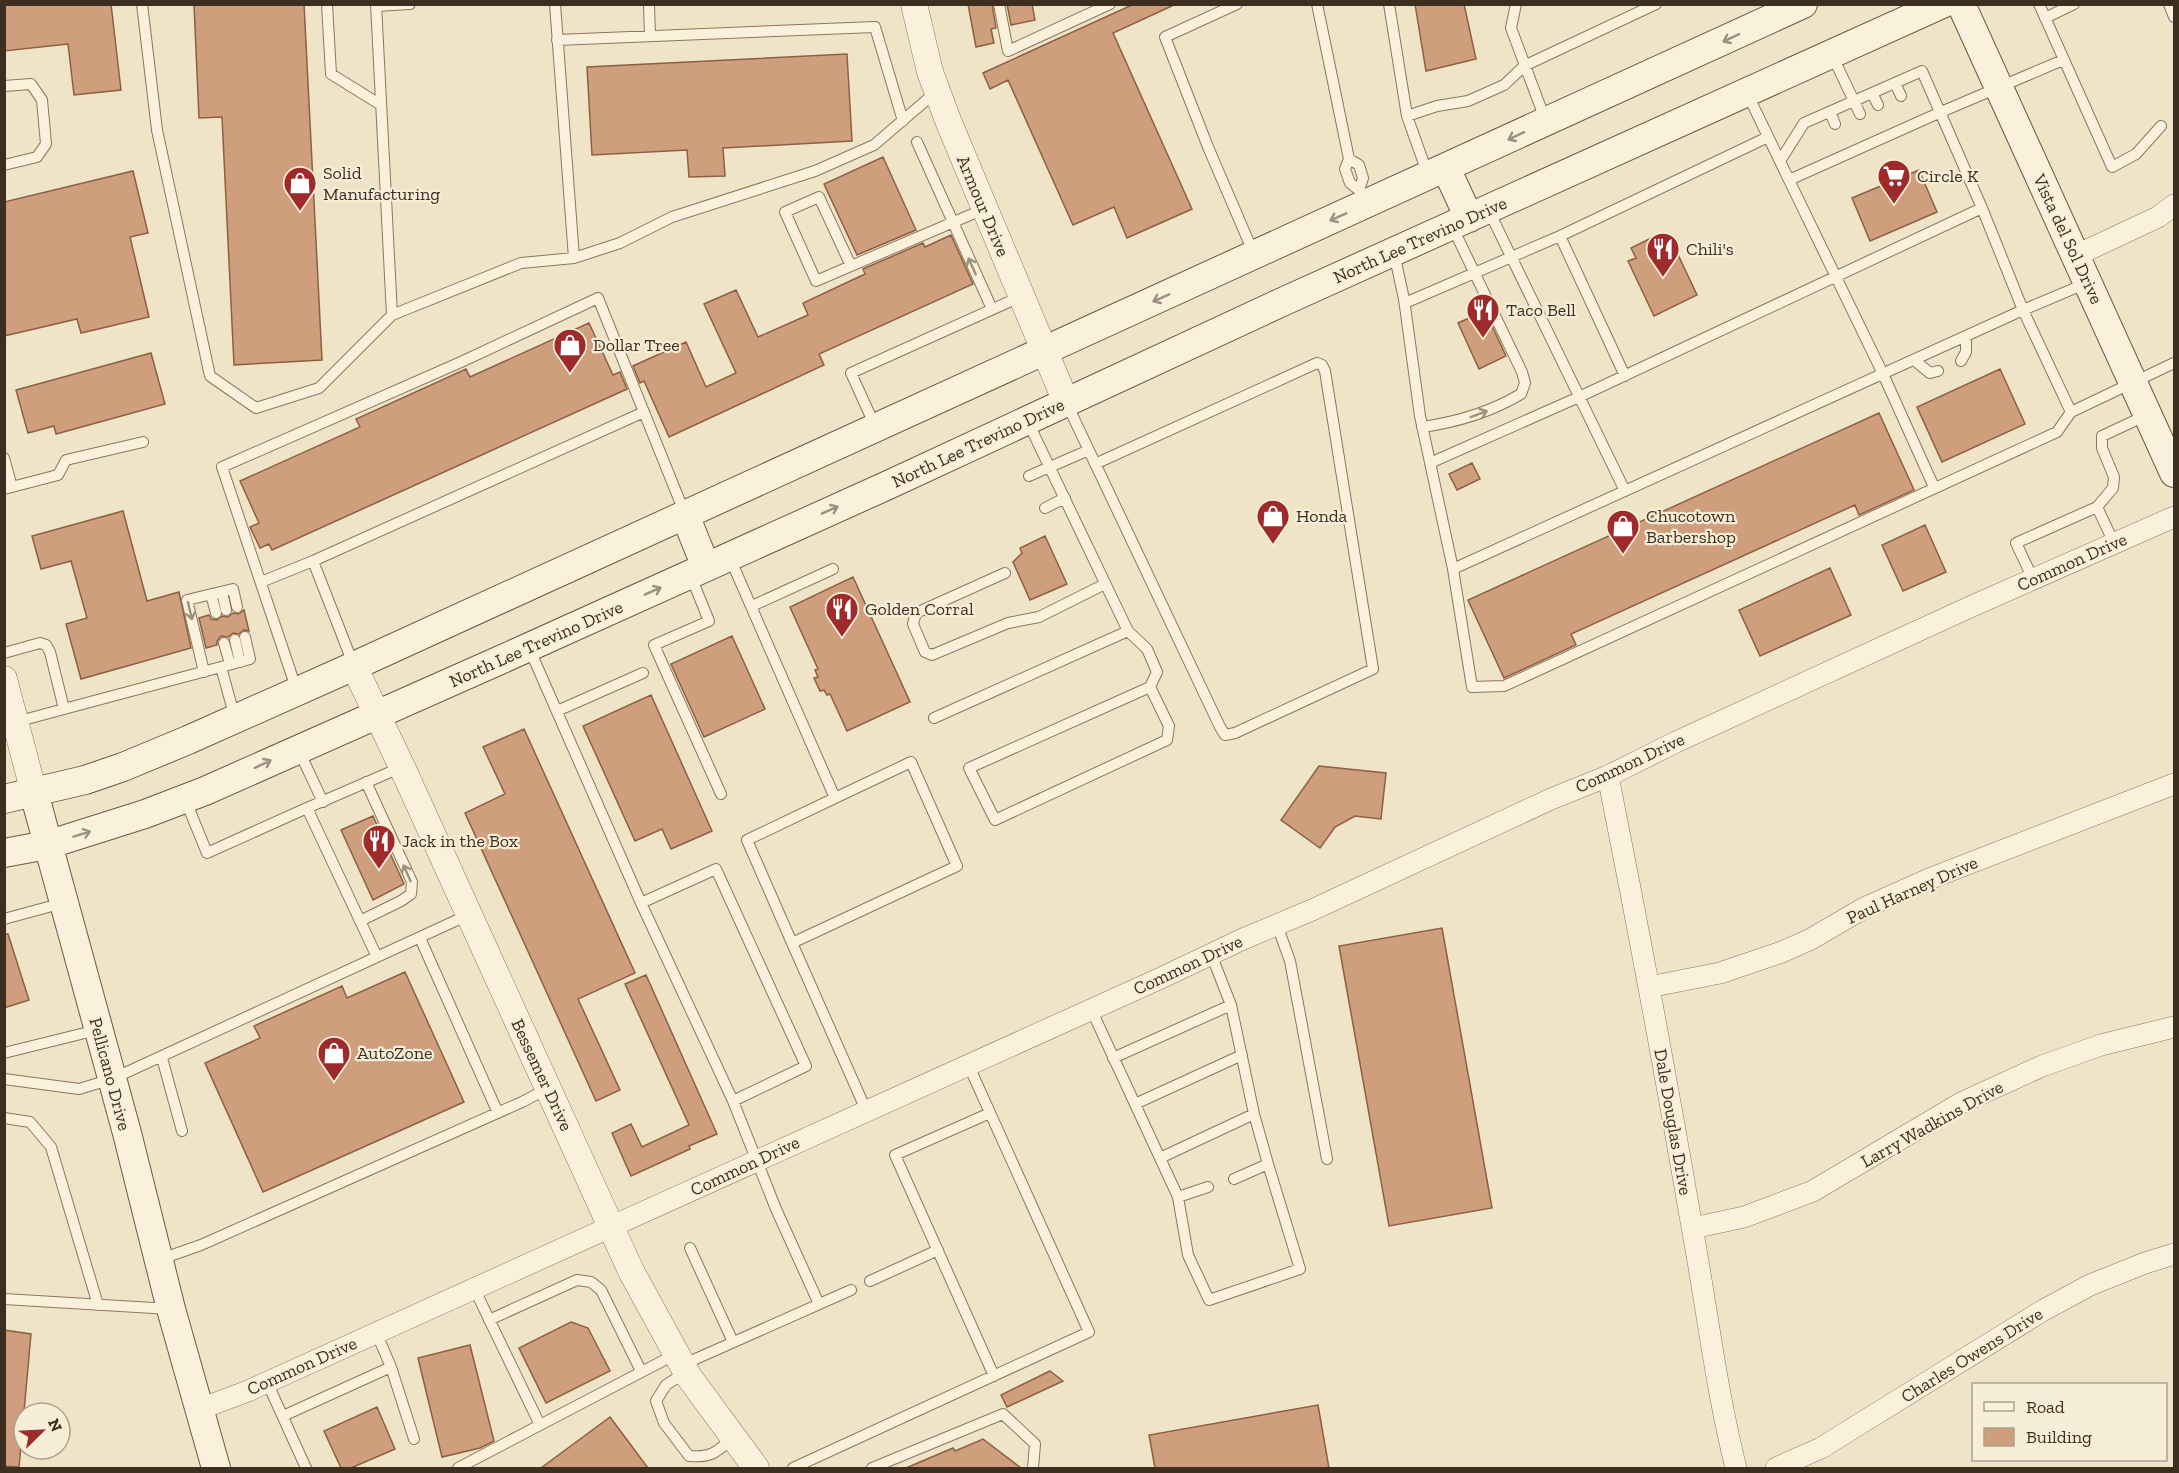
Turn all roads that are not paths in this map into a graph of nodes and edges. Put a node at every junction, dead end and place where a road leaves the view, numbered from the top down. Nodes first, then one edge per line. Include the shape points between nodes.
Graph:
1 (142, 4) edge
2 (327, 4) edge
3 (410, 4) edge
4 (555, 4) edge
5 (649, 4) edge
6 (914, 4) edge
7 (999, 4) edge
8 (1110, 4) edge
9 (1237, 4) edge
10 (1317, 4) edge
11 (1389, 4) edge
12 (1516, 4) edge
13 (1656, 4) edge
14 (1803, 4) edge
15 (1942, 4) edge
16 (1961, 4) edge
17 (2039, 4) edge
18 (2074, 4) edge
19 (2169, 4) edge
20 (376, 5) edge
21 (1773, 11) edge
22 (2175, 17) edge
23 (2045, 18) junction
24 (650, 36) junction
25 (557, 40) junction
26 (1832, 54) junction
27 (2063, 60) junction
28 (1524, 66) junction
29 (1895, 83) junction
30 (4, 86) edge
31 (2000, 88) junction
32 (937, 90) junction
33 (1747, 93) junction
34 (1872, 93) junction
35 (1901, 96) dead end
36 (1855, 101) junction
37 (381, 105) junction
38 (1878, 105) dead end
39 (1830, 112) junction
40 (1941, 112) junction
41 (1860, 114) dead end
42 (1407, 116) junction
43 (903, 121) junction
44 (1547, 122) junction
45 (1835, 124) dead end
46 (2161, 126) dead end
47 (1768, 137) junction
48 (917, 142) dead end
49 (1780, 160) junction
50 (4, 165) edge
51 (1438, 172) junction
52 (1789, 180) junction
53 (1362, 197) junction
54 (2175, 205) edge
55 (1982, 208) junction
56 (984, 209) junction
57 (1470, 218) junction
58 (953, 223) junction
59 (1560, 236) junction
60 (1394, 253) junction
61 (1255, 255) junction
62 (2075, 256) junction
63 (1511, 257) junction
64 (574, 258) junction
65 (851, 266) junction
66 (1474, 273) junction
67 (1836, 276) junction
68 (2088, 283) junction
69 (1022, 296) junction
70 (1405, 303) junction
71 (992, 309) junction
72 (2023, 310) junction
73 (392, 315) junction
74 (1966, 336) junction
75 (1044, 351) junction
76 (1914, 360) junction
77 (1961, 361) dead end
78 (2175, 363) edge
79 (1938, 371) dead end
80 (1883, 374) junction
81 (1625, 376) junction
82 (2133, 382) junction
83 (1580, 397) junction
84 (1066, 402) junction
85 (644, 412) junction
86 (2071, 412) junction
87 (2148, 414) junction
88 (1027, 420) junction
89 (1422, 427) junction
90 (876, 428) junction
91 (143, 442) dead end
92 (1089, 450) junction
93 (4, 458) edge
94 (1430, 463) junction
95 (1095, 464) junction
96 (1050, 467) junction
97 (2175, 473) edge
98 (1029, 476) dead end
99 (8, 488) edge
100 (1934, 488) junction
101 (1625, 491) junction
102 (1065, 498) junction
103 (2097, 507) junction
104 (1045, 508) dead end
105 (685, 515) junction
106 (2175, 516) edge
107 (2114, 543) junction
108 (313, 561) junction
109 (708, 566) junction
110 (833, 569) dead end
111 (1453, 569) junction
112 (1005, 573) dead end
113 (2033, 579) junction
114 (261, 582) junction
115 (1106, 584) junction
116 (216, 593) junction
117 (752, 606) junction
118 (1128, 631) junction
119 (529, 647) junction
120 (4, 652) edge
121 (235, 663) junction
122 (354, 666) junction
123 (204, 672) junction
124 (643, 673) dead end
125 (4, 679) edge
126 (1150, 687) junction
127 (298, 692) junction
128 (64, 709) junction
129 (557, 711) junction
130 (376, 714) junction
131 (934, 718) dead end
132 (236, 719) junction
133 (16, 722) junction
134 (298, 748) junction
135 (402, 767) junction
136 (1608, 776) junction
137 (366, 782) junction
138 (2175, 784) edge
139 (34, 793) junction
140 (721, 794) dead end
141 (835, 798) junction
142 (4, 799) edge
143 (185, 799) junction
144 (323, 802) junction
145 (307, 808) junction
146 (47, 845) junction
147 (4, 853) edge
148 (63, 903) junction
149 (641, 903) junction
150 (468, 915) junction
151 (4, 919) edge
152 (360, 921) junction
153 (1276, 925) junction
154 (420, 938) junction
155 (792, 943) junction
156 (1211, 954) junction
157 (377, 957) junction
158 (1648, 987) junction
159 (1232, 1005) junction
160 (1091, 1009) junction
161 (2175, 1027) edge
162 (98, 1029) junction
163 (4, 1053) edge
164 (1242, 1055) junction
165 (162, 1058) junction
166 (1113, 1058) junction
167 (968, 1064) junction
168 (4, 1079) edge
169 (112, 1079) junction
170 (547, 1089) junction
171 (733, 1101) junction
172 (1135, 1104) junction
173 (866, 1110) junction
174 (498, 1113) junction
175 (990, 1113) junction
176 (1254, 1114) junction
177 (4, 1118) edge
178 (182, 1131) dead end
179 (1160, 1158) junction
180 (1327, 1158) dead end
181 (758, 1160) junction
182 (1268, 1164) junction
183 (1234, 1179) dead end
184 (1208, 1187) dead end
185 (1178, 1197) junction
186 (610, 1228) junction
187 (1693, 1228) junction
188 (690, 1248) dead end
189 (938, 1250) junction
190 (2175, 1254) edge
191 (158, 1260) junction
192 (870, 1281) dead end
193 (474, 1288) junction
194 (851, 1290) dead end
195 (4, 1299) edge
196 (819, 1304) junction
197 (98, 1305) junction
198 (171, 1310) junction
199 (489, 1320) junction
200 (376, 1332) junction
201 (733, 1342) junction
202 (681, 1363) junction
203 (391, 1366) junction
204 (641, 1371) junction
205 (994, 1376) junction
206 (267, 1382) junction
207 (200, 1409) junction
208 (283, 1416) junction
209 (540, 1425) junction
210 (734, 1438) junction
211 (414, 1439) dead end
212 (216, 1468) edge
213 (306, 1468) edge
214 (458, 1468) edge
215 (756, 1468) edge
216 (792, 1468) edge
217 (872, 1468) edge
218 (1033, 1468) edge
219 (1736, 1468) edge
220 (1776, 1468) edge

1 - 73 lane via 157,130 210,376 256,408 319,388
2 - 37 lane via 331,74
3 - 20 lane
4 - 25 lane
5 - 24 lane
6 - 32 street, Armour Drive
7 - 8 lane via 1008,51
9 - 61 lane via 1165,37
10 - 53 lane via 1349,159 1359,165 1363,178
11 - 42 lane
12 - 28 lane via 1511,28
13 - 28 lane
14 - 21 main road
15 - 26 main road, North Lee Trevino Drive
16 - 31 main road, Vista del Sol Drive
17 - 23 lane
18 - 23 lane
19 - 22 lane
20 - 37 lane
21 -> 44 main road
23 - 27 lane
24 - 25 lane
24 - 43 lane via 875,27
25 - 64 lane
26 - 33 main road, North Lee Trevino Drive
26 - 36 lane
27 - 31 lane
27 - 46 lane via 2112,167 2136,154
28 - 42 lane via 1504,85 1468,101
28 - 44 lane
29 - 34 lane
29 - 35 lane
29 - 40 lane via 1922,71
30 - 50 lane via 31,84 42,100 46,144 37,157
31 - 40 lane
31 - 62 main road, Vista del Sol Drive
32 - 43 lane
32 - 56 street, Armour Drive
33 - 47 lane
33 - 57 main road, North Lee Trevino Drive
34 - 36 lane
34 - 38 lane
36 - 39 lane
36 - 41 lane
37 - 73 lane
39 - 45 lane
39 - 49 lane via 1804,123
40 - 52 lane via 1912,119 1871,137
40 - 55 lane
42 - 51 lane
43 - 64 lane via 874,146 815,171 672,217 620,243
44 -> 51 main road
47 - 49 lane
47 - 59 lane
48 - 58 lane
49 - 52 lane
51 - 53 main road
51 - 57 main road
52 - 67 lane
53 -> 61 main road
54 - 62 street
55 - 67 lane
55 - 72 lane
56 - 58 lane
56 - 69 street, Armour Drive
57 - 60 main road, North Lee Trevino Drive
57 - 63 lane
57 - 66 lane
58 - 65 lane
71 -> 58 lane
59 - 63 lane
59 - 81 lane
60 - 70 lane
60 - 84 main road, North Lee Trevino Drive
61 -> 75 main road
62 - 68 main road, Vista del Sol Drive
63 - 66 lane
63 - 83 lane
64 - 73 lane via 521,263
65 - 65 lane via 816,281 785,212 819,197
66 - 70 lane
89 -> 66 lane via 1476,416 1502,405 1521,394 1525,383
67 - 80 lane
67 - 81 lane
68 - 72 lane
68 - 82 main road, Vista del Sol Drive
69 - 71 lane
69 - 75 street, Armour Drive
70 - 89 lane
71 - 90 lane via 852,373
72 - 74 lane
72 - 86 lane
74 - 76 lane
74 - 77 lane via 1966,352
75 - 84 street, Armour Drive
75 - 90 main road
76 - 79 lane via 1930,373
76 - 80 lane
78 - 82 lane
80 - 100 lane
80 - 101 lane
81 - 83 lane
82 - 86 lane
82 - 87 main road, Vista del Sol Drive
83 - 94 lane
83 - 101 lane
84 - 88 main road, North Lee Trevino Drive
84 - 92 lane
85 - 105 lane
85 - 108 lane
85 - 114 lane via 598,298 222,467
86 - 100 lane via 2057,432
87 - 97 main road, Vista del Sol Drive
87 - 103 lane via 2102,436 2102,448 2114,477 2113,488
88 - 96 lane
109 -> 88 main road, North Lee Trevino Drive
89 - 94 lane
90 - 105 main road
91 - 99 lane via 66,460 58,475
92 - 95 lane
92 - 96 lane
93 - 99 lane
94 - 111 lane
95 - 95 lane via 1225,735 1374,669 1322,365 1317,363
96 - 98 lane
96 - 102 lane
100 - 111 lane via 1504,686 1472,687
101 - 111 lane
102 - 104 lane
102 - 115 lane
103 - 107 lane
103 - 113 lane via 2016,543
105 - 109 main road
105 - 122 main road
106 - 107 street, Common Drive
107 - 113 street, Common Drive
108 - 114 lane
108 - 122 lane
109 - 117 lane
119 -> 109 main road, North Lee Trevino Drive
109 - 140 lane via 710,621 654,645
110 - 117 lane
112 - 115 lane via 916,614 913,624 925,652 932,655 1008,623 1039,617
113 - 136 street, Common Drive
114 - 127 lane
115 - 118 lane
116 - 116 lane via 233,589 226,610
116 -> 123 lane via 187,600
117 - 141 lane
118 - 126 lane via 1148,650 1157,672
118 - 131 lane
119 - 129 lane
119 - 130 main road, North Lee Trevino Drive
120 - 128 lane via 46,645
121 - 121 lane via 235,640
121 - 123 lane
121 - 132 lane
122 - 127 main road
122 - 130 street, Bessemer Drive
123 - 128 lane
124 - 129 lane
125 - 133 street, Pellicano Drive
126 - 126 lane via 1169,726 1167,740 995,820 969,768
127 - 132 main road
128 - 133 lane
129 - 149 lane
130 - 134 main road, North Lee Trevino Drive
130 - 135 street, Bessemer Drive
132 - 139 main road via 123,767
133 - 139 street, Pellicano Drive
143 -> 134 main road, North Lee Trevino Drive
134 - 144 lane
135 - 137 lane
135 - 150 street, Bessemer Drive
136 - 153 street, Common Drive
136 - 158 street, Dale Douglas Drive
137 - 144 lane
152 -> 137 lane via 411,894 412,882
138 - 158 street, Paul Harney Drive via 1929,879 1782,952 1720,973
139 - 142 main road
139 - 146 main road, Pellicano Drive
141 - 155 lane via 747,840
141 - 155 lane via 911,762 957,866
143 - 145 lane via 207,854
146 -> 143 main road, North Lee Trevino Drive
144 - 145 lane
145 - 152 lane
146 - 147 main road, North Lee Trevino Drive
146 - 148 main road, Pellicano Drive
148 - 151 lane
148 - 162 main road, Pellicano Drive
149 - 171 lane
149 - 171 lane via 716,869 806,1066
150 - 154 lane
150 - 170 street, Bessemer Drive
152 - 157 lane
153 - 156 street, Common Drive
153 - 180 lane via 1290,961
154 - 157 lane
154 - 174 lane
155 - 173 lane
156 - 159 lane
156 - 160 street, Common Drive
157 - 165 lane
158 - 187 street, Dale Douglas Drive
159 - 164 lane
159 - 166 lane
160 - 166 lane
160 - 167 street, Common Drive
161 - 187 street, Larry Wadkins Drive via 2101,1045 2042,1066 1961,1103 1812,1191 1744,1217
162 - 163 lane
162 - 169 main road, Pellicano Drive
164 - 172 lane
164 - 176 lane
165 - 169 lane
165 - 178 lane
166 - 172 lane
167 - 173 street, Common Drive
167 - 175 lane
168 - 169 lane via 79,1089
169 - 191 main road, Pellicano Drive
170 - 174 lane
170 - 186 street, Bessemer Drive
171 - 181 lane
172 - 179 lane
173 - 181 street, Common Drive
174 - 191 lane via 201,1245
175 - 189 lane via 895,1155
175 - 205 lane via 1089,1332
176 - 179 lane
176 - 182 lane
177 - 197 lane via 30,1122 51,1147
179 - 185 lane
181 - 186 street, Common Drive
181 - 196 lane
182 - 183 lane
182 - 185 lane via 1300,1269 1209,1300 1188,1256
184 - 185 lane
186 - 193 street, Common Drive
186 - 202 street, Bessemer Drive
187 - 219 street, Dale Douglas Drive
188 - 201 lane
189 - 192 lane
189 - 205 lane
190 - 220 street, Charles Owens Drive via 2090,1285 1821,1448
191 - 198 main road, Pellicano Drive
193 - 199 lane
193 - 200 street, Common Drive
194 - 196 lane
195 - 197 lane
196 - 201 lane
197 - 198 lane
198 - 207 main road, Pellicano Drive
199 - 204 lane via 577,1280 591,1282 601,1290
199 - 209 lane
200 - 203 lane
200 - 206 street, Common Drive
201 - 202 lane
202 - 204 lane
202 - 210 street, Bessemer Drive
202 - 210 lane via 656,1401 664,1423 689,1456 704,1457
203 - 208 lane
203 - 211 lane
204 - 209 lane
205 - 216 lane
206 - 207 street, Common Drive
206 - 208 lane
207 - 212 main road, Pellicano Drive
208 - 213 lane
209 - 214 lane
210 - 215 street, Bessemer Drive
217 - 218 lane via 1003,1414 1035,1444

